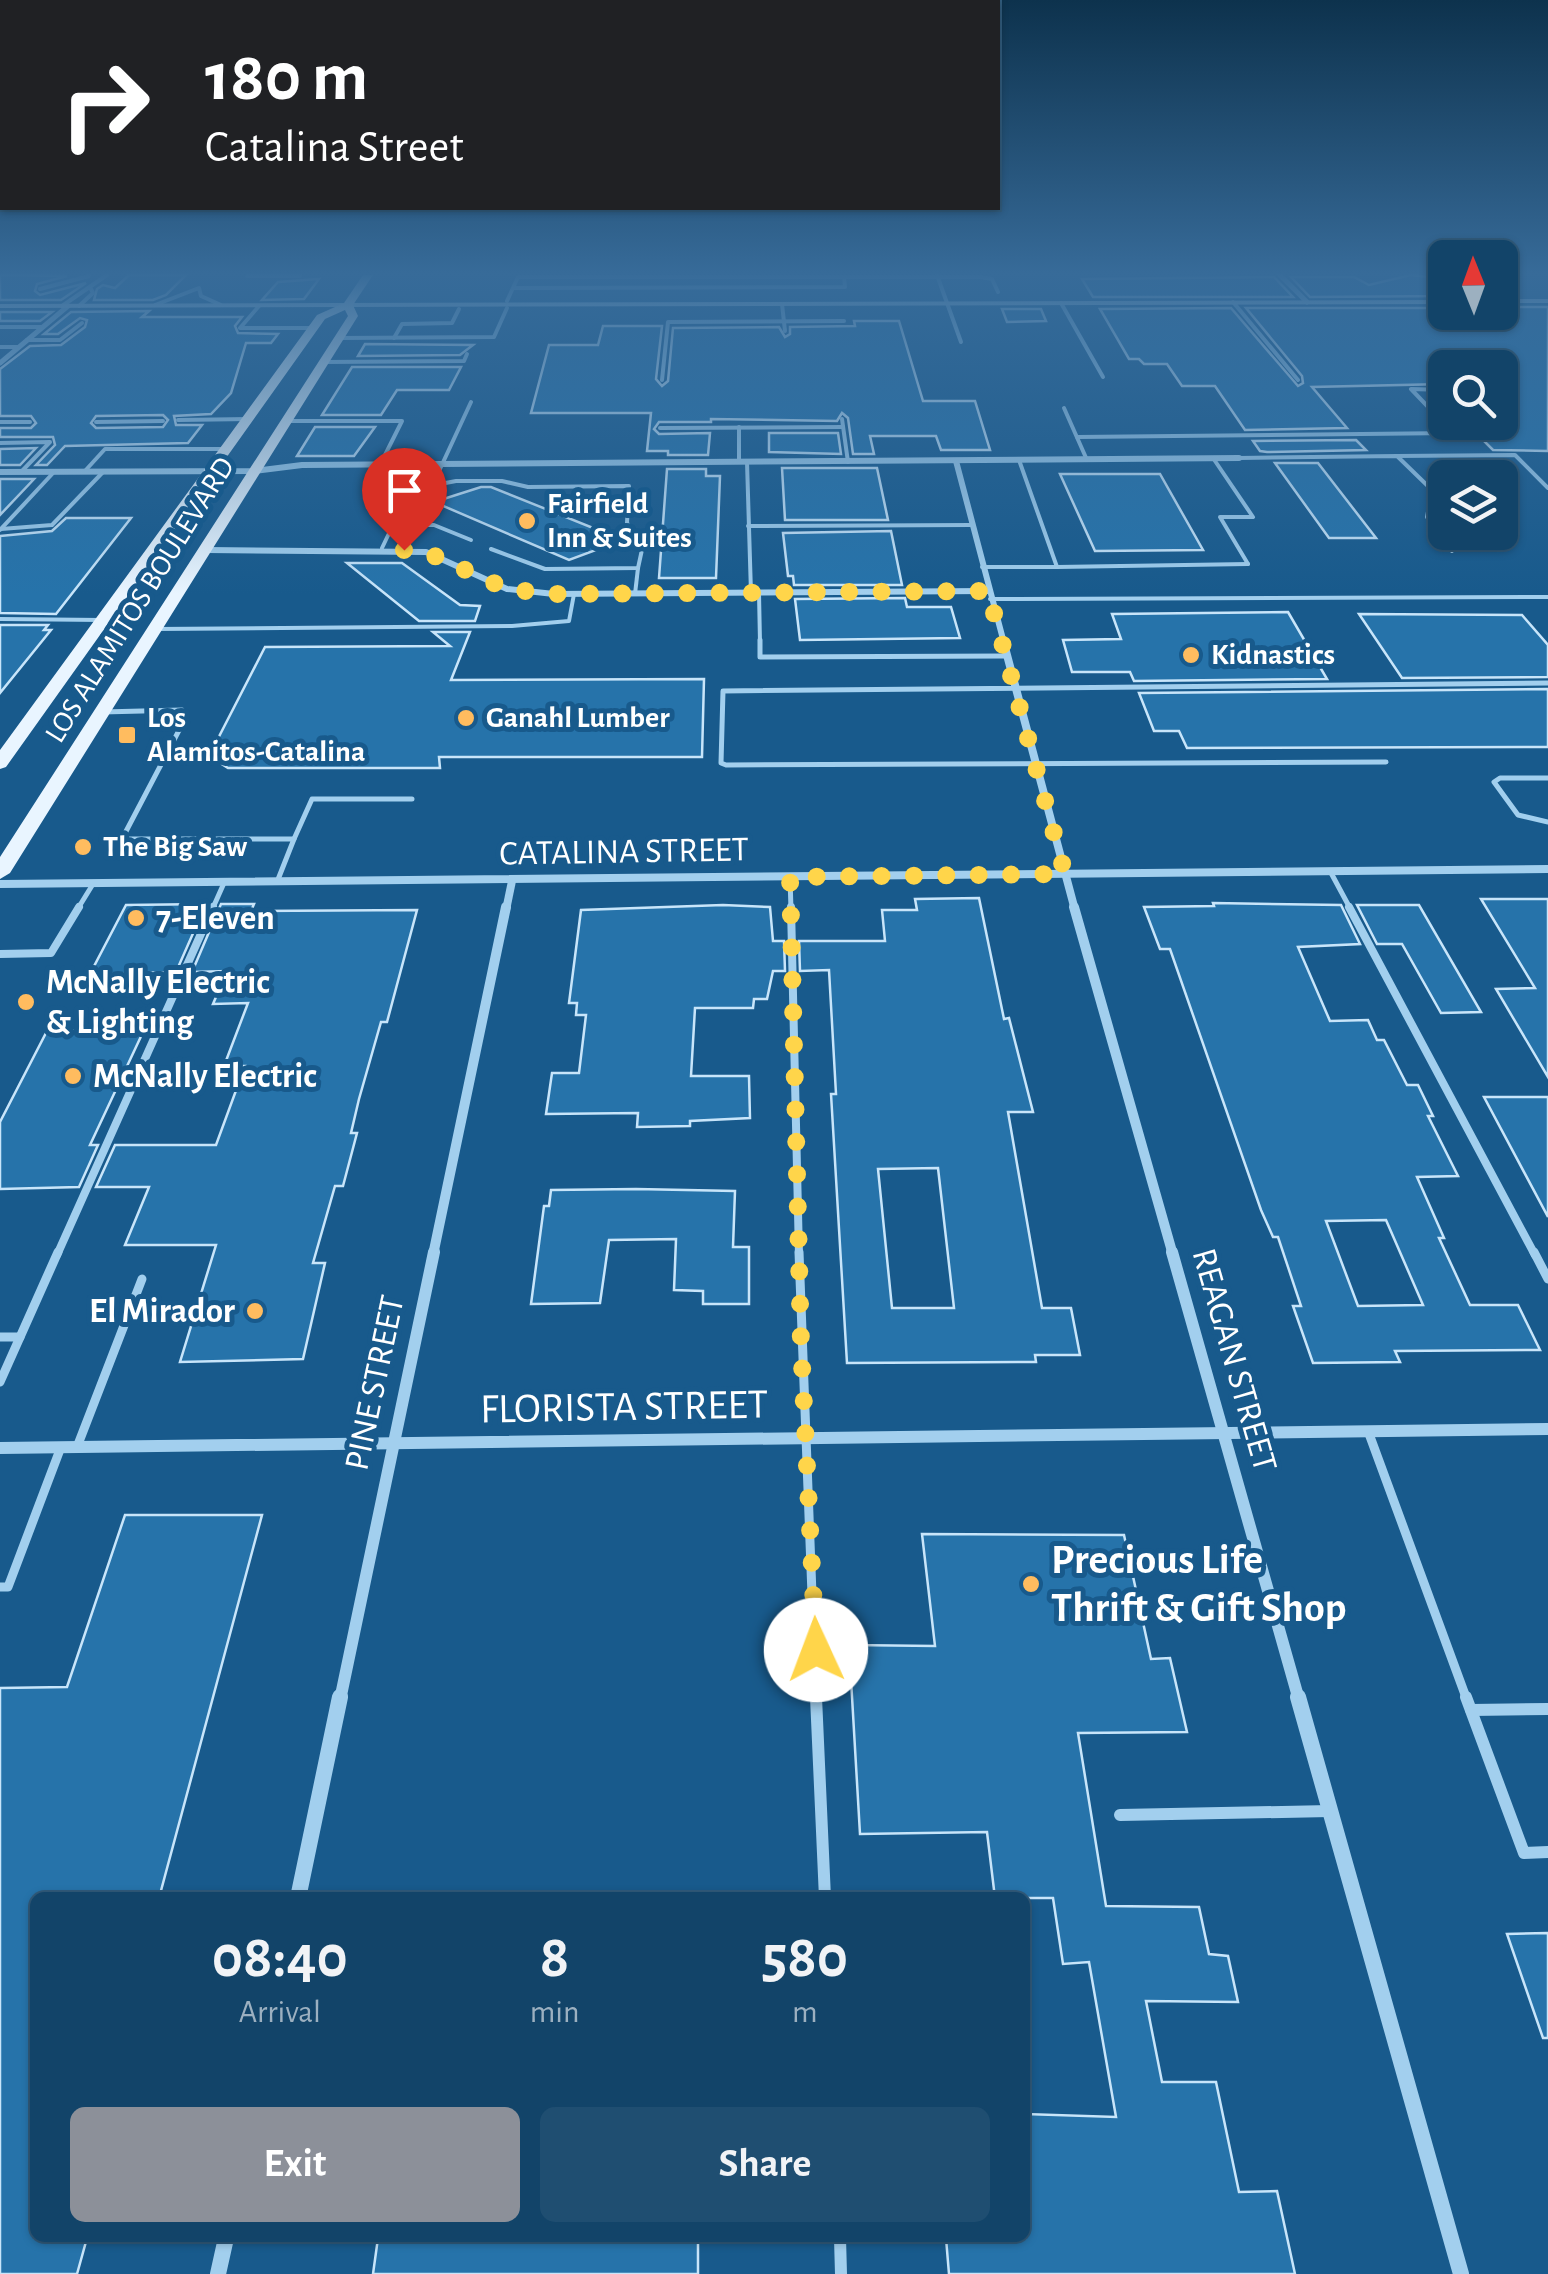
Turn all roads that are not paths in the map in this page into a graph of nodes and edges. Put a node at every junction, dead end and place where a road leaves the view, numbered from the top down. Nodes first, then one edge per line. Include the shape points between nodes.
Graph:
1 (276, 381) edge
2 (311, 381) edge
3 (1428, 390) edge
4 (470, 402) dead end
5 (1428, 407) edge
6 (1064, 408) dead end
7 (842, 419) dead end
8 (178, 420) dead end
9 (249, 420) junction
10 (163, 421) dead end
11 (285, 421) junction
12 (0, 422) edge
13 (30, 422) dead end
14 (96, 422) dead end
15 (739, 427) junction
16 (843, 427) junction
17 (660, 428) dead end
18 (1428, 433) edge
19 (1077, 437) junction
20 (0, 442) edge
21 (228, 449) junction
22 (1397, 456) junction
23 (1212, 458) junction
24 (1239, 458) joint
25 (1019, 460) junction
26 (1088, 460) junction
27 (956, 461) junction
28 (743, 462) junction
29 (848, 462) junction
30 (440, 464) junction
31 (380, 465) junction
32 (212, 471) junction
33 (254, 471) junction
34 (0, 472) edge
35 (21, 472) junction
36 (54, 472) junction
37 (84, 472) junction
38 (104, 472) junction
39 (430, 486) junction
40 (1548, 488) edge
41 (414, 525) junction
42 (971, 525) junction
43 (748, 526) junction
44 (0, 530) edge
45 (471, 540) dead end
46 (382, 548) junction
47 (491, 549) dead end
48 (207, 550) junction
49 (1452, 551) dead end
50 (982, 567) junction
51 (1058, 567) junction
52 (638, 568) junction
53 (754, 593) junction
54 (574, 594) junction
55 (635, 594) junction
56 (989, 595) junction
57 (1548, 597) edge
58 (0, 620) edge
59 (103, 620) junction
60 (155, 630) junction
61 (1006, 656) junction
62 (1548, 683) edge
63 (1014, 687) junction
64 (102, 712) junction
65 (1386, 762) dead end
66 (0, 763) edge
67 (1035, 764) junction
68 (1548, 778) edge
69 (412, 799) dead end
70 (1548, 822) edge
71 (294, 839) junction
72 (1548, 869) edge
73 (1330, 871) junction
74 (0, 873) edge
75 (1065, 874) junction
76 (790, 877) junction
77 (512, 881) junction
78 (224, 882) junction
79 (277, 882) junction
80 (0, 884) edge
81 (93, 884) junction
82 (0, 954) edge
83 (142, 1279) dead end
84 (1548, 1280) edge
85 (0, 1337) edge
86 (20, 1337) junction
87 (0, 1382) edge
88 (1548, 1428) edge
89 (1368, 1431) junction
90 (1226, 1434) junction
91 (808, 1438) junction
92 (395, 1442) junction
93 (61, 1447) junction
94 (77, 1447) junction
95 (0, 1448) edge
96 (0, 1587) edge
97 (1548, 1709) edge
98 (1471, 1710) junction
99 (1332, 1811) junction
100 (1120, 1814) dead end
101 (1548, 1852) edge
102 (299, 1892) edge
103 (825, 1892) edge
104 (225, 2242) edge
105 (840, 2242) edge
106 (218, 2274) edge
107 (842, 2274) edge
108 (1461, 2274) edge

1 - 9 main road, LOS ALAMITOS BOULEVARD
2 - 11 main road, LOS ALAMITOS BOULEVARD
3 - 5 lane via 1411,389
4 - 30 lane
6 - 19 lane
7 - 16 lane
8 - 9 lane
9 - 21 main road, LOS ALAMITOS BOULEVARD
10 - 14 lane
11 - 31 lane via 402,420
11 - 33 main road, LOS ALAMITOS BOULEVARD
12 - 13 lane
15 - 16 lane
15 - 17 lane
15 - 28 lane
16 - 29 lane
18 - 19 lane
19 - 26 lane
20 - 35 lane via 50,442
21 - 32 main road, LOS ALAMITOS BOULEVARD
21 - 37 lane via 105,449
22 - 24 lane
22 - 40 lane via 1515,456
22 - 49 lane via 1432,490 1427,517
23 - 24 street
23 - 26 street
23 - 51 lane via 1253,517 1220,517 1248,564
25 - 26 street
25 - 27 street
25 - 51 lane
27 - 29 street
27 - 42 street, REAGAN STREET
28 - 29 street
28 - 30 street
28 - 43 lane
30 - 31 street
30 - 39 lane
31 - 33 street
32 - 33 street
32 - 38 street
32 - 59 main road, LOS ALAMITOS BOULEVARD
33 - 48 main road, LOS ALAMITOS BOULEVARD
34 - 35 street
35 - 36 street
36 - 37 street
36 - 44 lane
37 - 38 street
38 - 44 lane via 52,526
39 - 41 lane
39 - 52 lane via 629,486 627,523 642,545
41 - 45 lane via 434,525
41 - 46 lane via 392,525
42 - 43 lane
42 - 50 street, REAGAN STREET
43 - 53 lane
46 - 48 street
46 - 54 street via 426,552 507,589
47 - 52 lane via 545,569
48 - 60 main road, LOS ALAMITOS BOULEVARD
50 - 51 lane
50 - 56 street, REAGAN STREET
52 - 55 lane
53 - 55 street
53 - 56 street
53 - 61 lane via 760,657
54 - 55 street
54 - 60 lane via 568,621 512,626
56 - 57 lane
56 - 61 street, REAGAN STREET
58 - 59 lane
59 - 66 main road, LOS ALAMITOS BOULEVARD
60 - 64 main road, LOS ALAMITOS BOULEVARD
61 - 63 street, REAGAN STREET
62 - 63 lane
63 - 67 street, REAGAN STREET
63 - 67 lane via 728,689 721,763
64 - 71 lane via 171,709 186,717 122,839
64 - 74 main road, LOS ALAMITOS BOULEVARD
65 - 67 lane
67 - 75 street, REAGAN STREET
68 - 70 lane via 1494,782 1518,815
69 - 71 lane via 312,799
71 - 79 lane
72 - 73 street, CATALINA STREET
73 - 75 street, CATALINA STREET
73 - 84 lane
75 - 76 street, CATALINA STREET
75 - 90 street, REAGAN STREET
76 - 77 street, CATALINA STREET
76 - 91 lane
77 - 79 street, CATALINA STREET
77 - 92 street, PINE STREET
78 - 79 street, CATALINA STREET
78 - 81 street, CATALINA STREET
78 - 86 lane
80 - 81 street, CATALINA STREET
81 - 82 lane via 51,953
83 - 94 lane
85 - 86 lane
86 - 87 lane
88 - 89 street, FLORISTA STREET
89 - 90 street, FLORISTA STREET
89 - 98 lane
90 - 91 street, FLORISTA STREET
90 - 99 street, REAGAN STREET
91 - 92 street, FLORISTA STREET
91 - 103 lane
92 - 94 street, FLORISTA STREET
92 - 102 street, PINE STREET
93 - 94 street, FLORISTA STREET
93 - 95 street, FLORISTA STREET
93 - 96 lane via 8,1587
97 - 98 lane
98 - 101 lane via 1524,1853
99 - 100 lane
99 - 108 street, REAGAN STREET
104 - 106 street
105 - 107 lane

